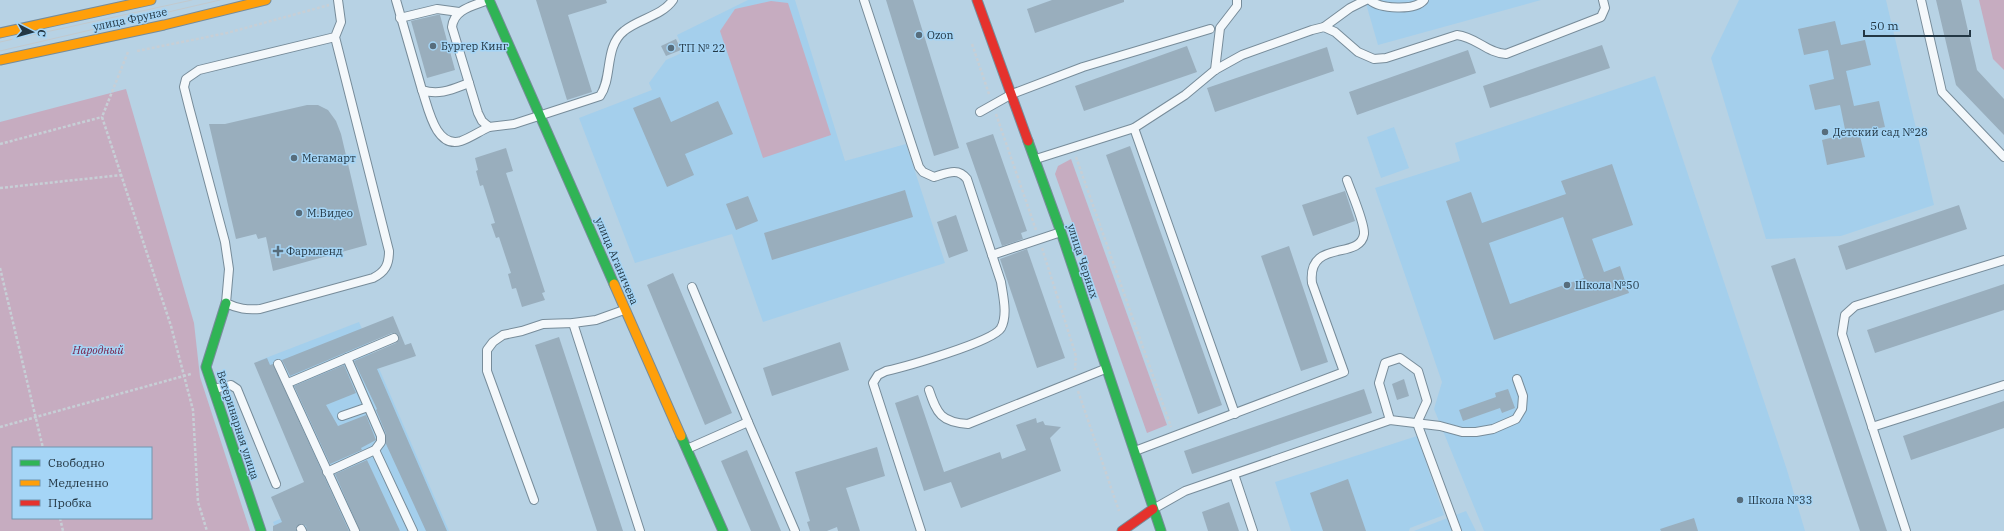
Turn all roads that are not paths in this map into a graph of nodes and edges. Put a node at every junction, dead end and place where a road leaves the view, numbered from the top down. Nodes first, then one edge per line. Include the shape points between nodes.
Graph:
1 (266, 0) edge
2 (338, 0) edge
3 (396, 0) edge
4 (489, 0) edge
5 (673, 0) edge
6 (864, 0) edge
7 (977, 0) edge
8 (1237, 0) edge
9 (1366, 0) edge
10 (1370, 0) edge
11 (1424, 0) edge
12 (1603, 0) edge
13 (1921, 0) edge
14 (146, 1) edge
15 (459, 12) junction
16 (400, 18) junction
17 (1324, 27) junction
18 (1210, 29) dead end
19 (0, 33) edge
20 (335, 38) junction
21 (0, 60) edge
22 (1215, 70) junction
23 (469, 83) junction
24 (422, 90) junction
25 (1012, 94) junction
26 (980, 112) dead end
27 (540, 115) junction
28 (488, 127) junction
29 (1134, 128) junction
30 (2004, 157) edge
31 (1036, 159) junction
32 (1347, 180) dead end
33 (1061, 232) junction
34 (992, 255) junction
35 (2004, 260) edge
36 (692, 287) dead end
37 (226, 303) junction
38 (625, 310) junction
39 (573, 323) junction
40 (394, 338) dead end
41 (347, 358) junction
42 (278, 364) dead end
43 (1106, 369) junction
44 (1517, 379) dead end
45 (288, 383) junction
46 (2004, 385) edge
47 (213, 389) junction
48 (928, 390) dead end
49 (368, 407) junction
50 (1235, 414) junction
51 (342, 416) dead end
52 (1390, 420) junction
53 (748, 422) junction
54 (1417, 423) junction
55 (1872, 427) junction
56 (686, 449) junction
57 (375, 450) junction
58 (1134, 452) junction
59 (327, 472) junction
60 (1234, 474) junction
61 (276, 484) dead end
62 (534, 500) dead end
63 (1153, 509) junction
64 (1124, 530) edge
65 (261, 531) edge
66 (355, 531) edge
67 (413, 531) edge
68 (640, 531) edge
69 (723, 531) edge
70 (795, 531) edge
71 (921, 531) edge
72 (1161, 531) edge
73 (1253, 531) edge
74 (1457, 531) edge
75 (1906, 531) edge

1 - 21 street, улица Фрунзе
2 - 20 lane via 341,22
3 - 16 lane
4 - 15 lane
4 - 27 street, улица Аганичева
5 - 27 lane via 649,18 624,31 614,44 600,96
6 - 34 lane via 919,167 934,177 952,171 968,179
7 - 25 street, улица Черных
8 - 22 lane via 1237,6 1220,28
9 - 17 lane
10 - 11 lane via 1382,6 1406,7 1417,6
12 - 17 lane via 1605,8 1600,17 1506,54 1495,53 1476,40 1457,35 1386,58 1374,59 1358,52 1335,32
13 - 30 lane via 1942,92
14 - 19 street, улица Фрунзе
15 - 16 lane via 437,9
15 - 23 lane via 453,20 452,27
16 - 24 lane
17 - 22 lane via 1242,55
18 - 25 lane via 1084,67
20 - 37 lane via 199,70 186,79 184,87 225,242 229,269
20 - 37 lane via 389,252 386,269 373,278 260,309 248,310
22 - 29 lane via 1185,95
23 - 24 lane via 443,92 431,93
23 - 28 lane via 478,113
24 - 28 lane via 436,131 444,138 460,141
25 - 26 lane
25 - 31 street, улица Черных
27 - 28 lane via 514,124
27 - 38 street, улица Аганичева
29 - 31 lane
29 - 50 lane
31 - 33 street, улица Черных
32 - 50 lane via 1364,228 1362,237 1357,244 1321,256 1315,261 1311,274 1344,372
33 - 34 lane
33 - 43 street, улица Черных
34 - 71 lane via 1004,299 1004,321 1000,329 993,335 942,354 886,371 878,375 873,383
35 - 55 lane via 1855,306 1845,315 1842,334
36 - 53 lane
37 - 47 street, Ветеринарная улица via 206,367
38 - 39 lane via 596,320
38 - 56 street, улица Аганичева
39 - 62 lane via 543,324 503,334 487,350 487,371
39 - 68 lane
40 - 41 lane
41 - 45 lane
41 - 49 lane
42 - 45 lane
43 - 48 lane via 968,424 945,420
43 - 58 street, улица Черных
44 - 54 lane via 1523,396 1522,408 1516,418 1506,424 1493,429 1462,432
45 - 59 lane
46 - 55 lane
47 - 61 lane via 231,385 237,389
47 - 65 street, Ветеринарная улица
49 - 51 lane
49 - 57 lane via 381,439
50 - 58 lane
52 - 54 lane
52 - 54 lane via 1379,383 1385,363 1400,358 1418,371 1427,401
52 - 60 lane
53 - 56 lane
53 - 70 lane
54 - 74 lane
55 - 75 lane
56 - 69 street, улица Аганичева
57 - 59 lane
57 - 67 lane
58 - 63 street, улица Черных
59 - 66 lane
60 - 63 lane via 1185,491
60 - 73 lane
63 - 64 street
63 - 72 street, улица Черных

